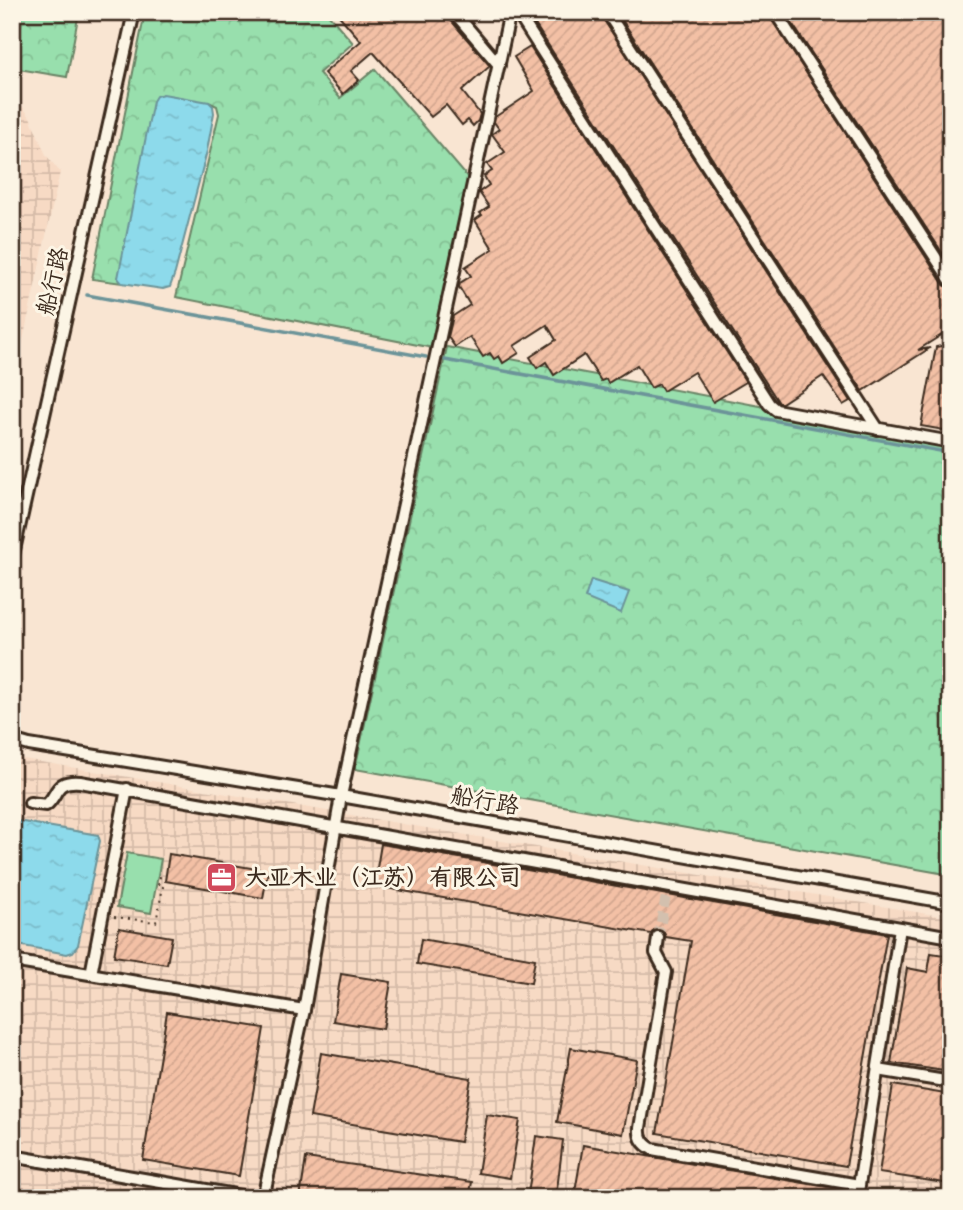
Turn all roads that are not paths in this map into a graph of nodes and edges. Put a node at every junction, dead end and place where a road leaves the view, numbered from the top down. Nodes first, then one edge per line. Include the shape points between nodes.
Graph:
1 (134, 12) edge
2 (454, 12) edge
3 (510, 12) edge
4 (517, 12) edge
5 (607, 12) edge
6 (775, 12) edge
7 (499, 65) junction
8 (951, 281) edge
9 (878, 429) junction
10 (951, 442) edge
11 (12, 559) edge
12 (12, 740) edge
13 (127, 789) junction
14 (341, 796) junction
15 (30, 803) dead end
16 (335, 827) junction
17 (951, 903) edge
18 (900, 928) junction
19 (658, 937) tunnel mouth
20 (951, 937) edge
21 (12, 961) edge
22 (91, 974) junction
23 (304, 1010) junction
24 (878, 1070) junction
25 (951, 1082) edge
26 (12, 1156) edge
27 (860, 1194) edge
28 (252, 1198) edge
29 (263, 1198) edge

1 - 11 street, 船行路
2 - 7 street
3 - 7 street
4 - 9 street via 769,404 776,410
5 - 9 street
6 - 8 street
7 - 14 street
9 - 10 street
12 - 14 street, 船行路
13 - 15 street via 74,781 56,790 49,804
13 - 16 street
13 - 22 street
14 - 16 street
14 - 17 street, 船行路
16 - 18 street
16 - 23 street
18 - 20 street
18 - 24 street
19 - 27 street via 656,953 666,972 639,1135 646,1146
21 - 22 street
22 - 23 street
23 - 29 street
24 - 25 street
24 - 27 street
26 - 28 street

